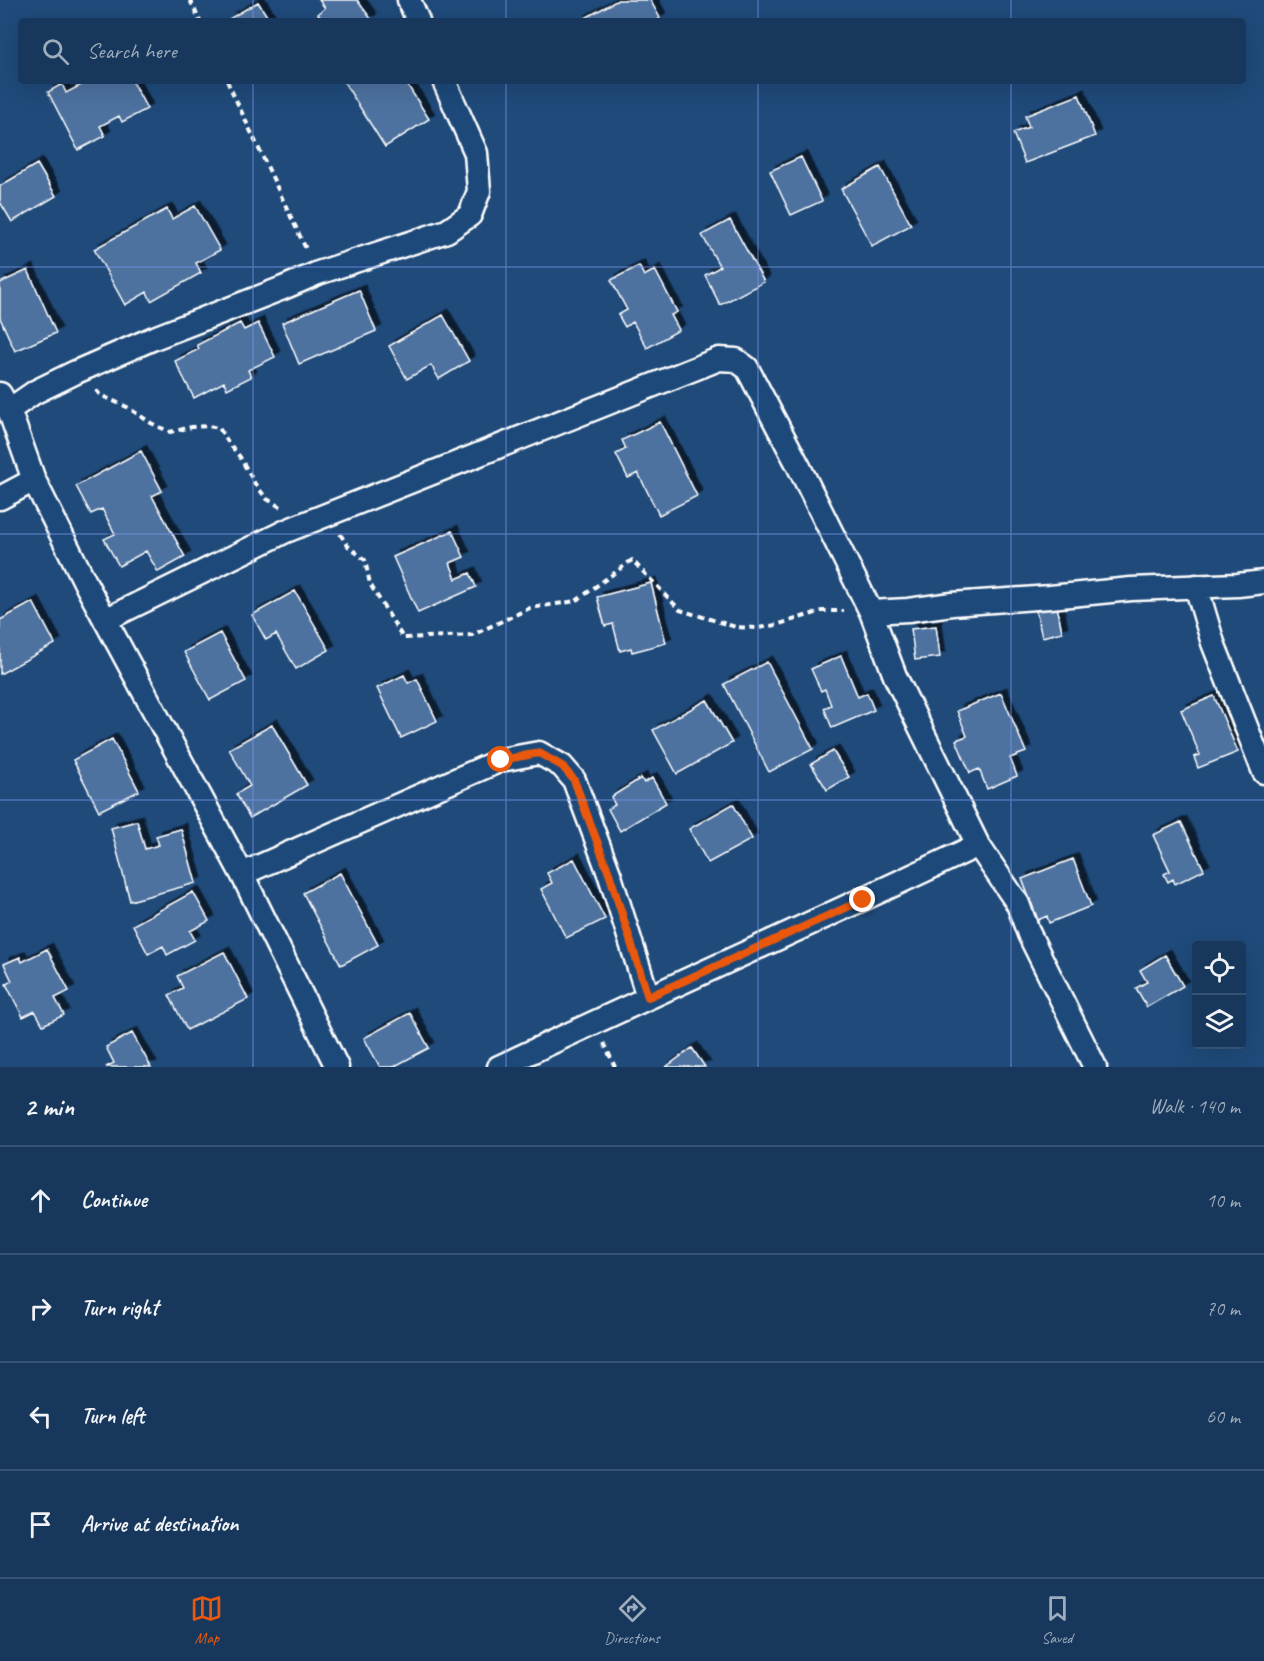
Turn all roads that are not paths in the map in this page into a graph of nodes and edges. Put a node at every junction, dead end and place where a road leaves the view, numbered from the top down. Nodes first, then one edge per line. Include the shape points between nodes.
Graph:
1 (409, 0) edge
2 (417, 18) edge
3 (445, 84) edge
4 (4, 402) edge
5 (34, 480) junction
6 (0, 498) edge
7 (1264, 582) edge
8 (1196, 586) junction
9 (871, 612) junction
10 (105, 620) junction
11 (1264, 772) edge
12 (978, 845) junction
13 (242, 874) junction
14 (648, 997) junction
15 (337, 1067) edge
16 (499, 1067) edge
17 (1095, 1067) edge

1 - 2 street
3 - 4 street via 476,153 479,191 470,215 447,231 318,273
4 - 5 street
5 - 6 street
5 - 10 street
7 - 8 street
8 - 9 street
8 - 11 street via 1213,643
9 - 10 street via 747,368 736,360 719,359 286,531
9 - 12 street via 895,676
10 - 13 street
12 - 14 street
12 - 17 street via 1018,904
13 - 14 street via 501,760 539,753 562,766 574,780 610,876
13 - 15 street
14 - 16 street

